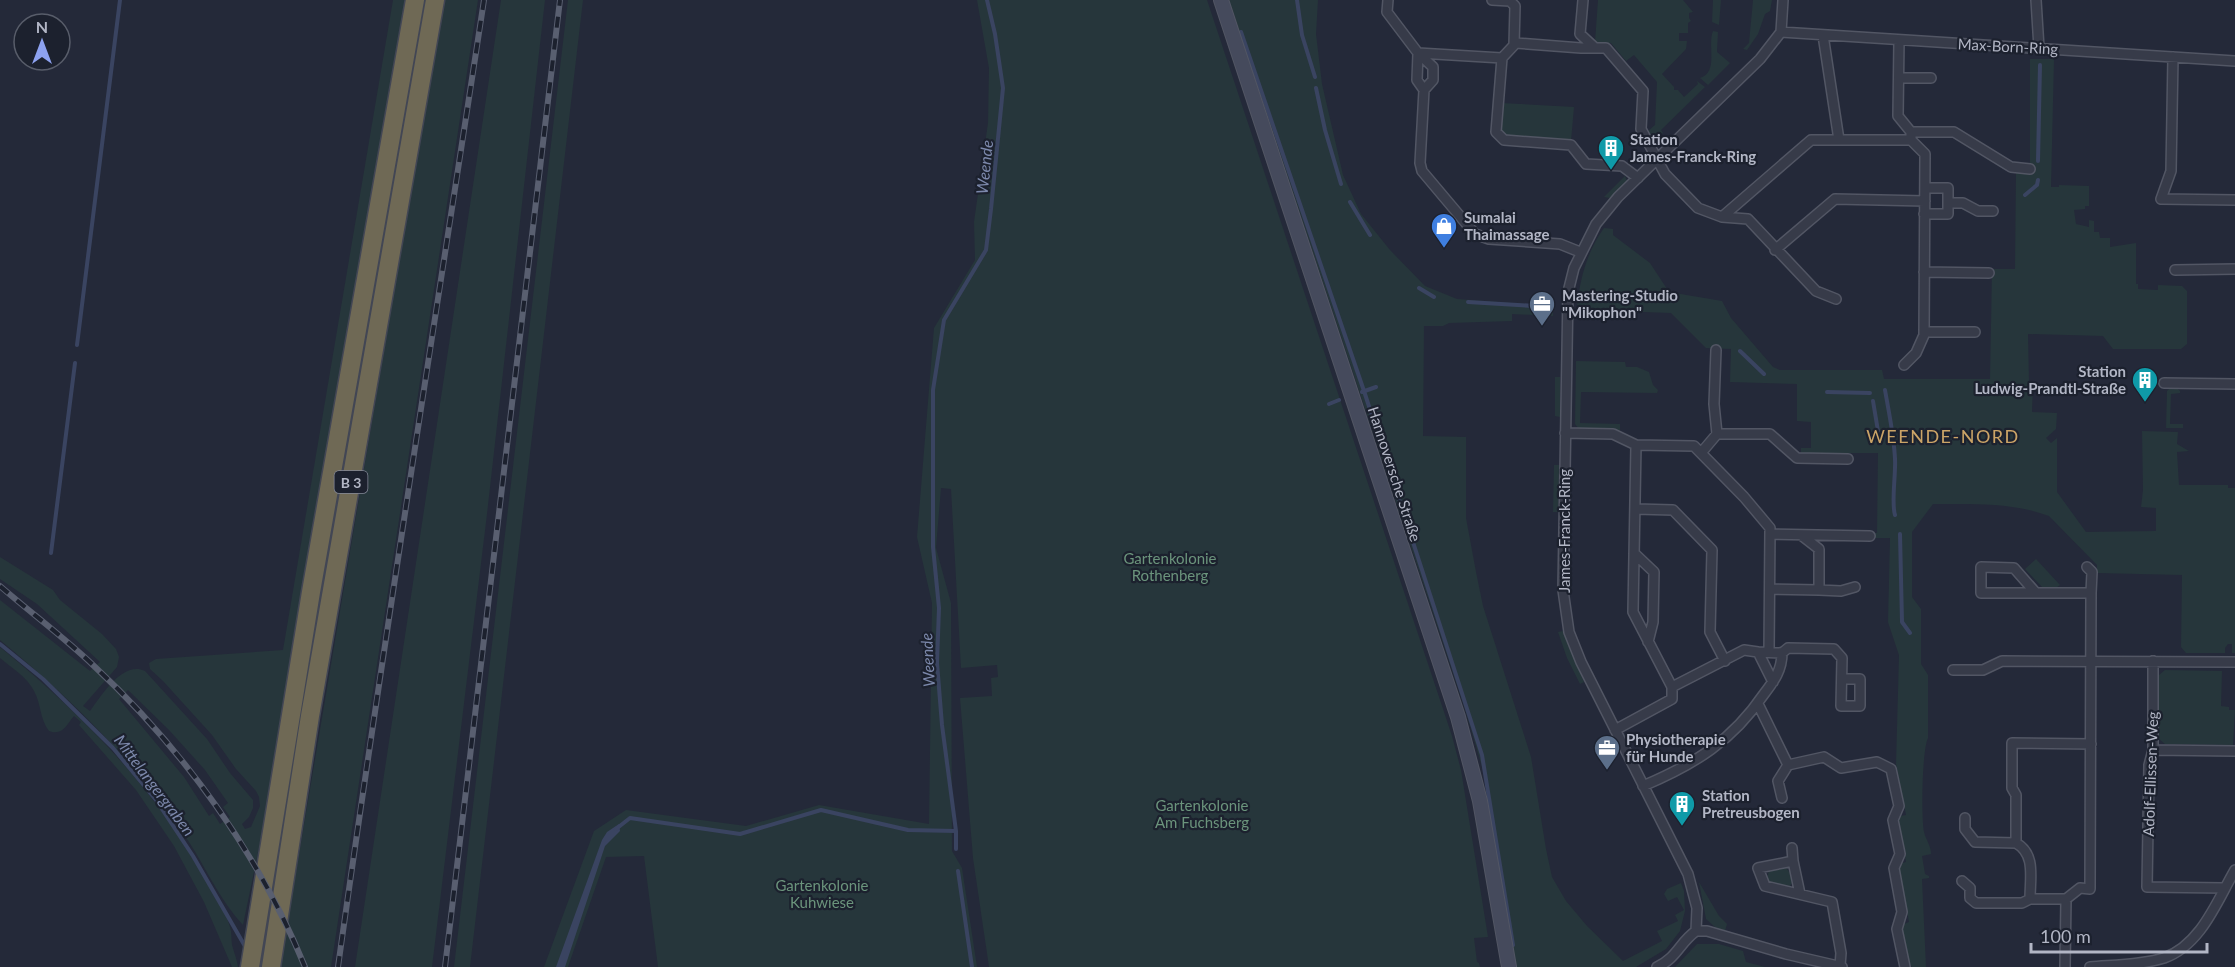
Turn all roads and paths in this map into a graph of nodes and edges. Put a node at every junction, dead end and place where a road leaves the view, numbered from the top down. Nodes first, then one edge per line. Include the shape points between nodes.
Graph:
1 (415, 0) edge
2 (435, 0) edge
3 (1221, 0) edge
4 (1388, 0) edge
5 (1492, 0) edge
6 (1583, 0) edge
7 (1783, 0) edge
8 (2036, 0) edge
9 (1781, 32) junction
10 (1823, 35) junction
11 (1899, 40) junction
12 (1514, 45) junction
13 (1594, 47) junction
14 (2039, 48) junction
15 (1418, 53) junction
16 (2174, 57) junction
17 (1502, 58) junction
18 (2235, 61) edge
19 (1899, 78) junction
20 (1931, 78) dead end
21 (1424, 90) junction
22 (1837, 125) junction
23 (1911, 136) junction
24 (1820, 140) junction
25 (1839, 140) junction
26 (1656, 159) junction
27 (2030, 169) dead end
28 (1638, 178) junction
29 (1925, 188) junction
30 (2235, 200) edge
31 (1924, 201) junction
32 (1948, 203) junction
33 (1994, 211) dead end
34 (1924, 214) junction
35 (1722, 217) junction
36 (1775, 250) junction
37 (1580, 252) junction
38 (2235, 269) edge
39 (2175, 270) dead end
40 (1924, 272) junction
41 (1989, 273) dead end
42 (1836, 299) dead end
43 (1924, 332) junction
44 (1975, 332) dead end
45 (1716, 350) dead end
46 (1904, 365) dead end
47 (2164, 383) dead end
48 (2235, 384) edge
49 (1565, 433) junction
50 (1717, 434) junction
51 (1636, 445) junction
52 (1701, 453) junction
53 (1848, 459) dead end
54 (1636, 509) junction
55 (1770, 534) junction
56 (1801, 535) junction
57 (1870, 536) dead end
58 (1634, 553) junction
59 (2087, 567) dead end
60 (1855, 587) dead end
61 (1770, 589) junction
62 (1819, 590) junction
63 (2036, 593) junction
64 (2091, 593) junction
65 (1713, 637) junction
66 (1648, 642) junction
67 (1744, 650) junction
68 (1758, 652) junction
69 (1769, 652) junction
70 (1782, 653) junction
71 (1725, 661) junction
72 (2091, 661) junction
73 (2152, 661) junction
74 (2235, 662) edge
75 (1953, 670) dead end
76 (1842, 679) dead end
77 (1773, 682) junction
78 (1672, 687) junction
79 (1758, 704) junction
80 (1615, 730) junction
81 (2091, 744) junction
82 (2153, 750) junction
83 (2235, 751) edge
84 (1788, 765) junction
85 (1643, 786) junction
86 (1782, 798) dead end
87 (1965, 818) dead end
88 (2016, 843) junction
89 (1792, 848) dead end
90 (1793, 861) junction
91 (2235, 870) edge
92 (1962, 881) dead end
93 (2224, 888) junction
94 (1800, 894) junction
95 (2030, 899) junction
96 (2066, 899) junction
97 (1696, 931) junction
98 (271, 966) edge
99 (250, 967) edge
100 (1509, 967) edge
101 (1657, 967) edge
102 (1841, 967) edge
103 (1905, 967) edge
104 (2066, 967) edge
105 (2090, 967) edge

1 - 99 highway, B 3
2 - 98 highway, B 3 via 310,716
3 - 100 street, Hannoversche Straße via 1458,717 1480,801
4 - 15 street via 1387,12
5 - 12 street via 1510,1 1515,6
6 - 13 street via 1580,34
7 - 9 street
8 - 14 street
9 - 10 street, Max-Born-Ring
9 - 26 street, James-Franck-Ring via 1760,59
10 - 11 street, Max-Born-Ring
10 - 22 street
11 - 14 street, Max-Born-Ring
11 - 19 street
12 - 13 street
12 - 17 street
13 - 26 street via 1606,48 1643,91 1641,129
14 - 16 street, Max-Born-Ring
15 - 17 street
15 - 21 street via 1417,80
15 - 21 street via 1433,67 1433,80
16 - 18 street, Max-Born-Ring
16 - 30 street via 2171,171 2161,200
17 - 28 street via 1496,132 1504,140 1571,145 1586,164 1622,166
19 - 20 street
19 - 23 street via 1898,116
21 - 37 street via 1422,171 1475,234 1489,239 1560,244
22 - 24 street
22 - 25 street
23 - 25 street
23 - 27 street via 1954,132 2011,166
23 - 29 street via 1925,154
24 - 25 street
24 - 35 street via 1811,140
26 - 28 street, James-Franck-Ring
26 - 35 street via 1698,208
28 - 37 street, James-Franck-Ring via 1596,224
29 - 31 street
29 - 32 street via 1948,188
31 - 34 street
31 - 36 street via 1835,199
32 - 33 street
32 - 34 street via 1948,214
34 - 40 street
35 - 36 street via 1748,219
36 - 42 street via 1816,291
37 - 49 street, James-Franck-Ring via 1568,292
38 - 39 street
40 - 41 street
40 - 43 street
43 - 44 street
43 - 46 street via 1916,353
45 - 50 street
47 - 48 street
49 - 51 street via 1613,434
49 - 80 street, James-Franck-Ring via 1565,609 1581,662
50 - 52 street
50 - 53 street via 1770,434 1797,459
51 - 52 street via 1694,446
51 - 54 street
52 - 55 street via 1770,528
54 - 58 street
54 - 65 street via 1673,510 1712,550
55 - 56 street
55 - 61 street
56 - 57 street
56 - 62 street via 1819,549
58 - 66 street via 1633,612
58 - 66 street via 1654,572 1653,622
59 - 64 street via 2092,572
60 - 62 street
61 - 62 street
61 - 69 street
63 - 63 street via 1981,593 1981,567 2014,568
63 - 64 street
64 - 72 street
65 - 67 street via 1726,648
65 - 71 street
66 - 78 street
67 - 68 street
67 - 71 street
68 - 69 street
68 - 77 street
69 - 70 street
70 - 76 street via 1788,648 1834,649 1842,658
70 - 77 street via 1782,666
71 - 78 street
72 - 73 street
72 - 75 street via 2002,661 1983,670
72 - 81 street
73 - 74 street
73 - 82 street, Adolf-Ellissen-Weg
77 - 79 street
78 - 80 street via 1672,699
79 - 84 street
79 - 85 street via 1712,751
80 - 85 street, James-Franck-Ring
81 - 88 street via 2012,743
81 - 96 street via 2090,889 2080,888
82 - 83 street
82 - 93 street, Adolf-Ellissen-Weg via 2149,765 2147,887
84 - 86 street via 1778,781
84 - 103 street via 1824,757 1841,768 1876,762 1892,770 1899,806 1893,820 1900,854 1894,868 1902,912 1897,929
85 - 97 street, James-Franck-Ring via 1693,888
87 - 88 street via 1965,829 1975,842
88 - 95 street via 2024,847 2030,858
89 - 90 street
90 - 94 street
90 - 94 street via 1758,868 1765,886
91 - 93 street
92 - 95 street via 1976,903 2022,903
93 - 105 street via 2195,936 2173,953 2156,960
94 - 102 street via 1832,902
95 - 96 street
96 - 104 street
97 - 101 street via 1677,953
97 - 102 street

